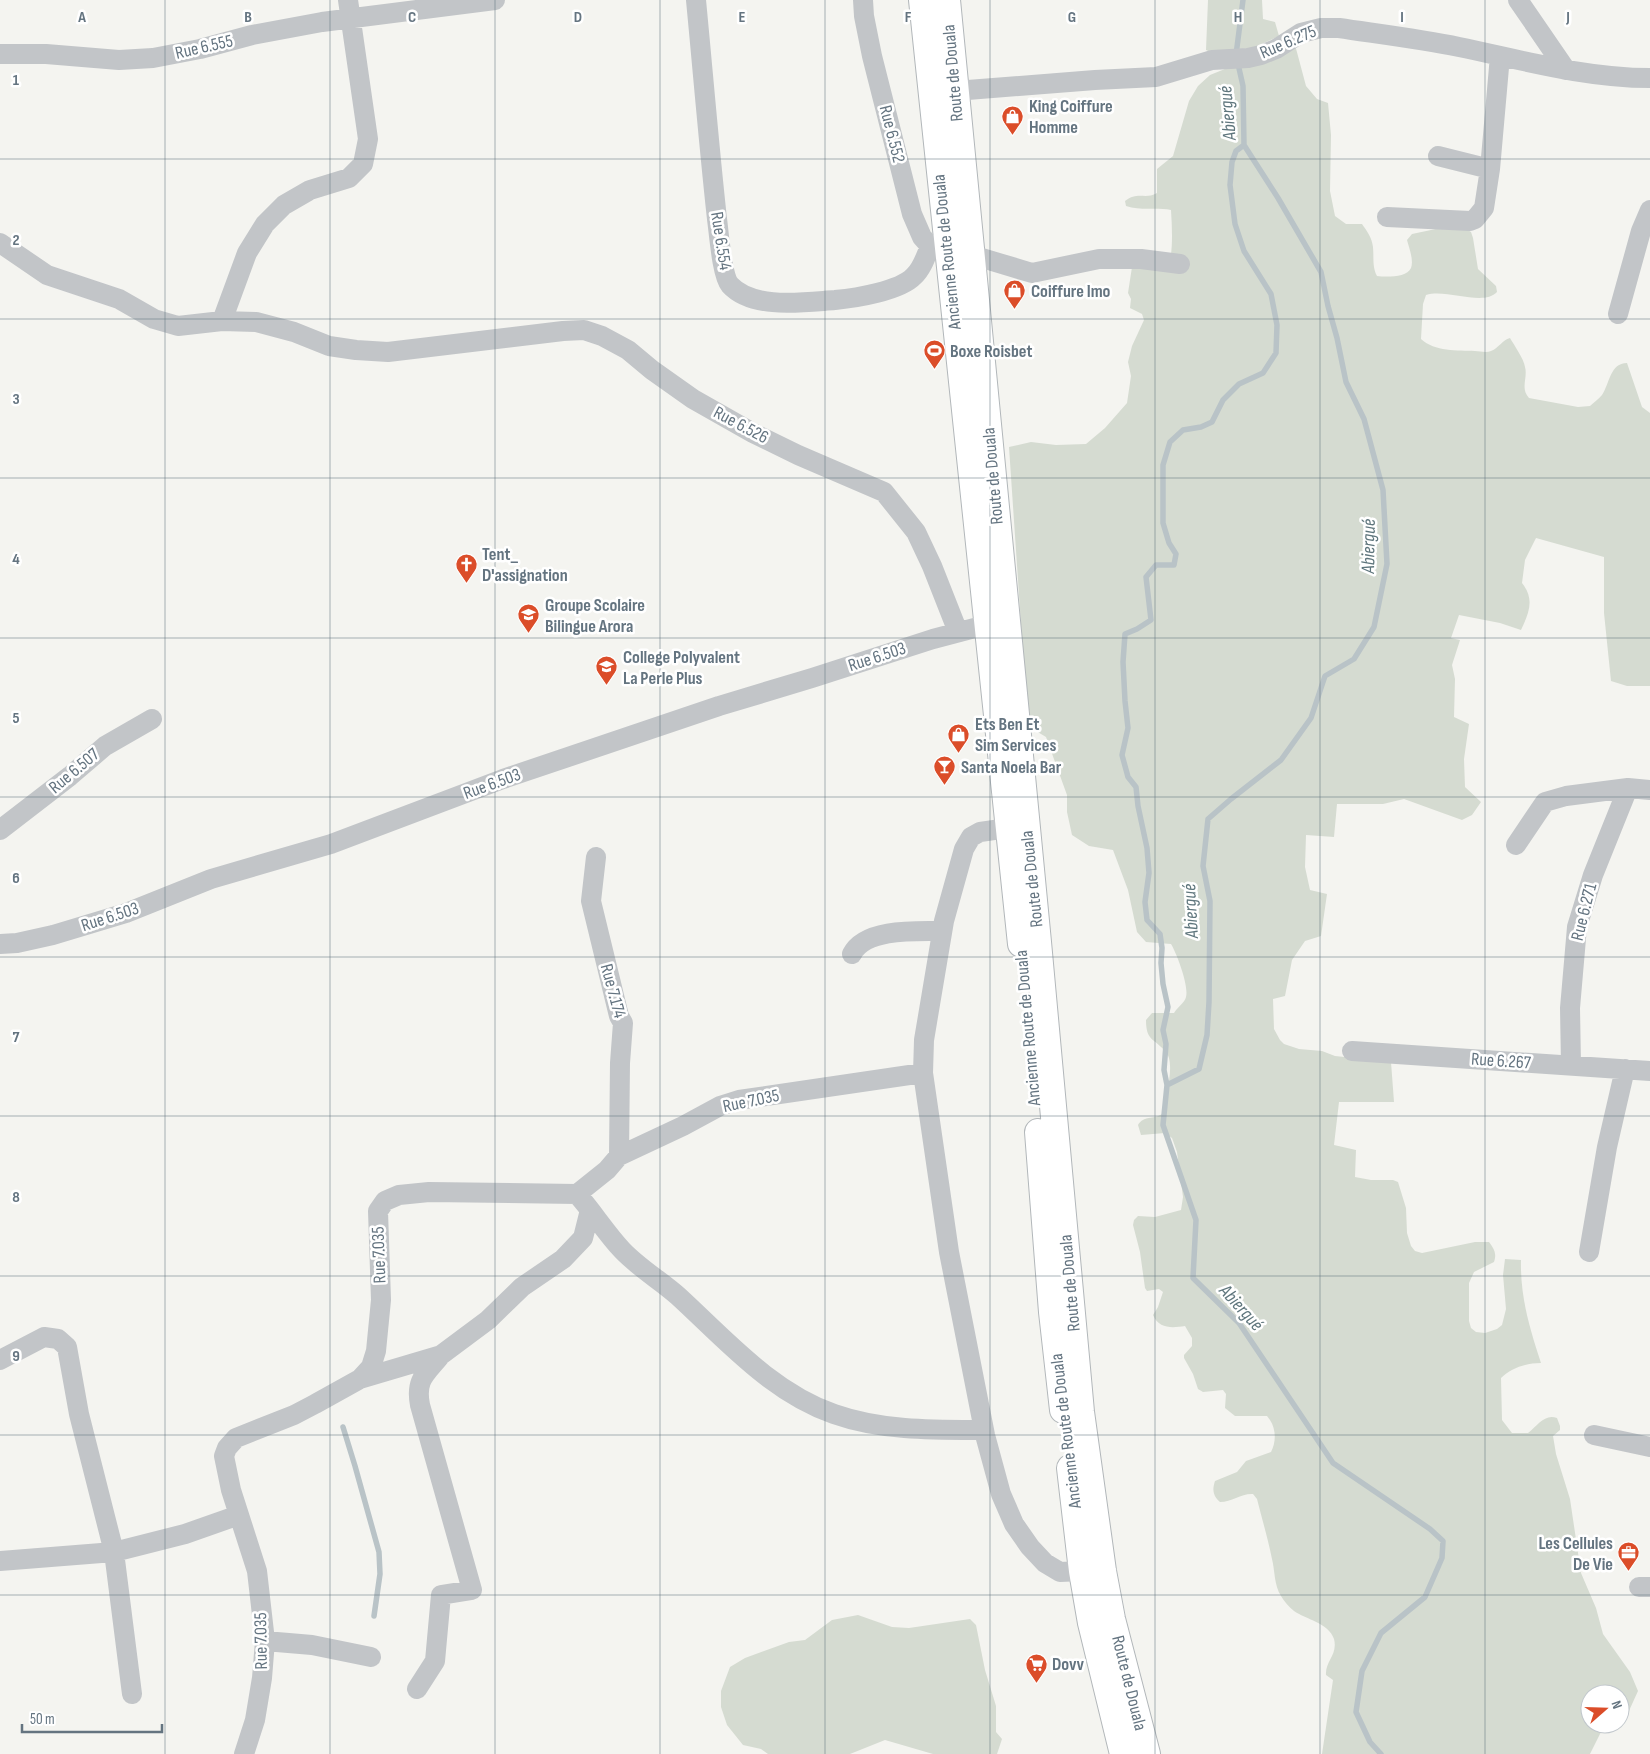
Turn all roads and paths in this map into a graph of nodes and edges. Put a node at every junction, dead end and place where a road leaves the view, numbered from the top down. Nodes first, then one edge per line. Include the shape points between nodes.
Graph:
1 (495, 0) edge
2 (696, 0) edge
3 (863, 0) edge
4 (922, 0) edge
5 (947, 0) edge
6 (1518, 0) edge
7 (349, 9) edge
8 (0, 54) edge
9 (1500, 56) junction
10 (1566, 70) junction
11 (1650, 78) edge
12 (954, 91) junction
13 (1438, 156) dead end
14 (1490, 169) junction
15 (1650, 210) edge
16 (1387, 217) dead end
17 (0, 243) edge
18 (939, 248) junction
19 (972, 255) junction
20 (1180, 264) dead end
21 (1618, 314) dead end
22 (222, 321) junction
23 (986, 626) junction
24 (958, 632) junction
25 (152, 719) dead end
26 (1628, 788) junction
27 (1650, 790) edge
28 (1008, 828) junction
29 (0, 830) edge
30 (1516, 845) dead end
31 (596, 857) dead end
32 (942, 931) junction
33 (0, 944) edge
34 (852, 954) dead end
35 (1352, 1051) dead end
36 (1571, 1065) junction
37 (1625, 1069) junction
38 (1650, 1071) edge
39 (923, 1072) junction
40 (619, 1156) junction
41 (577, 1194) junction
42 (590, 1210) junction
43 (604, 1227) junction
44 (583, 1238) junction
45 (1589, 1252) dead end
46 (441, 1355) junction
47 (0, 1360) edge
48 (360, 1380) junction
49 (984, 1430) junction
50 (1594, 1435) dead end
51 (1650, 1447) edge
52 (239, 1515) junction
53 (114, 1552) junction
54 (0, 1561) edge
55 (1082, 1572) junction
56 (1102, 1621) junction
57 (265, 1642) junction
58 (370, 1657) dead end
59 (417, 1688) dead end
60 (132, 1694) dead end
61 (244, 1754) edge
62 (1123, 1754) edge
63 (1147, 1754) edge

1 - 7 street, Rue 6.555
2 - 18 street, Rue 6.554 via 719,232 724,273 729,284 757,301 846,299 903,284 915,276
3 - 18 street, Rue 6.552 via 872,56 912,214 922,237
4 - 18 main road, Ancienne Route de Douala
5 - 12 main road, Route de Douala
6 - 10 street
7 - 8 street, Rue 6.555 via 200,49 153,58 118,60
7 - 22 street via 368,140 363,164 349,178 310,190 284,205 265,224 247,253
9 - 10 street, Rue 6.275
9 - 12 street, Rue 6.275 via 1378,34 1320,28 1301,33 1261,55 1212,60 1156,77
9 - 14 street
10 - 11 street, Rue 6.275
12 - 19 main road, Route de Douala
13 - 14 street
14 - 16 street via 1484,208 1475,219
15 - 21 street
17 - 22 street, Rue 6.526 via 47,275 119,300 154,319 178,326
18 - 19 street
18 - 23 main road, Ancienne Route de Douala
19 - 20 street via 1032,273 1099,259 1141,259
19 - 56 main road, Route de Douala via 1081,1412 1103,1571
22 - 24 street, Rue 6.526 via 256,322 329,346 388,352 563,331 584,330 602,336 628,350 693,399 752,433 884,492 916,532
23 - 24 street, Rue 6.503
23 - 28 main road, Ancienne Route de Douala
24 - 33 street, Rue 6.503 via 602,745 331,844 211,879 126,913 53,935
25 - 29 street, Rue 6.507 via 105,746
26 - 27 street
26 - 30 street via 1544,802
26 - 36 street, Rue 6.271 via 1577,927 1570,1008
28 - 32 street via 980,832 971,837 950,892
28 - 55 main road, Ancienne Route de Douala via 1052,1312
31 - 40 street, Rue 7.174 via 591,901 623,1023
32 - 34 street via 891,932 870,939 855,948
32 - 39 street via 924,1040
35 - 36 street, Rue 6.267
36 - 37 street, Rue 6.267
37 - 38 street, Rue 6.267
37 - 45 street via 1607,1147
39 - 40 street, Rue 7.035 via 738,1100
39 - 49 street via 949,1252
40 - 41 street, Rue 7.035
41 - 42 street
41 - 48 street, Rue 7.035 via 429,1192 399,1195 385,1201 378,1211 381,1300 376,1351 371,1367
42 - 43 street
42 - 44 street
43 - 44 street
43 - 49 street via 622,1250 676,1295 732,1349 794,1396 834,1414 871,1424
44 - 46 street via 563,1259 522,1287 488,1320
46 - 48 street
46 - 59 street via 421,1380 418,1391 472,1590 441,1595 436,1661
47 - 53 street via 44,1338 58,1339 67,1347 79,1414
48 - 52 street, Rue 7.035 via 294,1415 236,1438 227,1448 224,1456
49 - 55 street via 1000,1494 1014,1524 1045,1564 1060,1572
50 - 51 street
52 - 53 street via 186,1534
52 - 57 street, Rue 7.035 via 257,1572
53 - 54 street
53 - 60 street
55 - 56 main road, Ancienne Route de Douala
56 - 62 main road, Ancienne Route de Douala
56 - 63 main road, Route de Douala
57 - 58 street via 312,1646
57 - 61 street, Rue 7.035 via 255,1720

